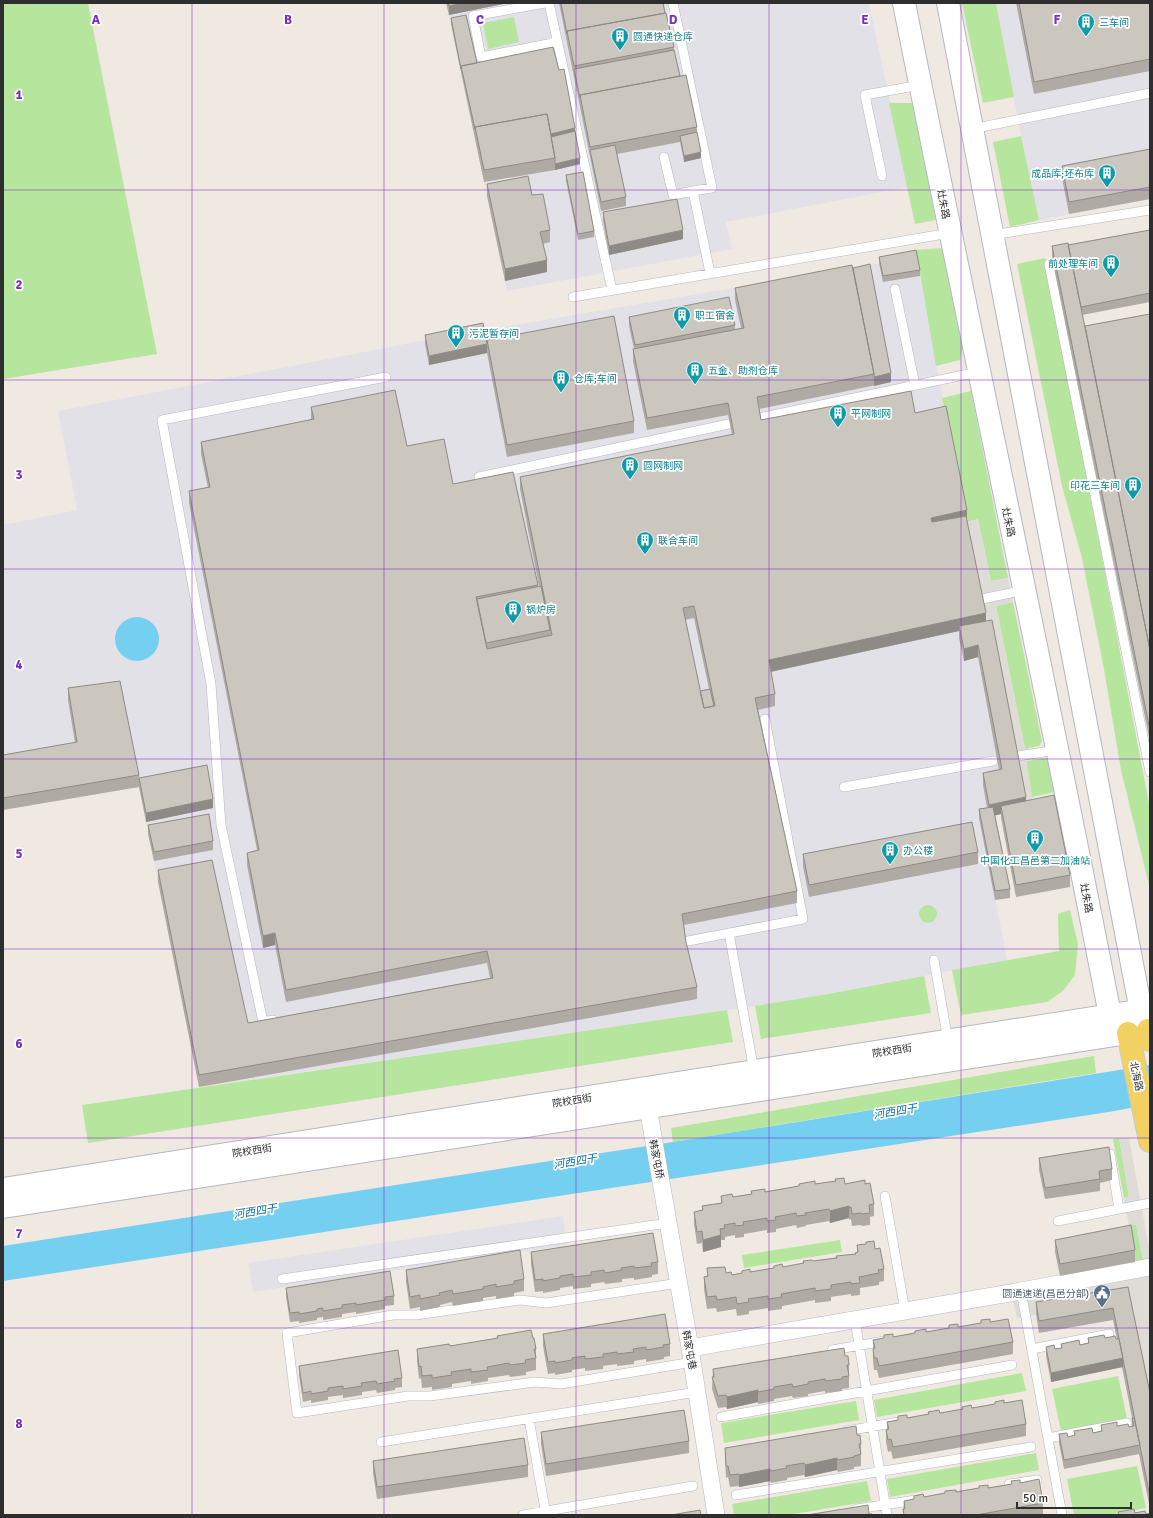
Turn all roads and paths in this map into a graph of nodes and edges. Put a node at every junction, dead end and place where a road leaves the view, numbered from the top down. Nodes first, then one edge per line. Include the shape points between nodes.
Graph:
1 (545, 3) edge
2 (549, 3) edge
3 (672, 3) edge
4 (904, 3) edge
5 (948, 3) edge
6 (558, 42) junction
7 (920, 85) junction
8 (1150, 93) edge
9 (972, 129) junction
10 (664, 157) dead end
11 (882, 176) dead end
12 (693, 191) junction
13 (1150, 210) edge
14 (950, 233) junction
15 (992, 235) junction
16 (1049, 264) dead end
17 (710, 273) junction
18 (895, 289) dead end
19 (612, 290) junction
20 (573, 297) dead end
21 (978, 372) junction
22 (386, 377) dead end
23 (915, 385) junction
24 (764, 417) dead end
25 (729, 424) edge
26 (479, 477) edge
27 (1024, 590) junction
28 (982, 599) edge
29 (765, 719) dead end
30 (1057, 750) junction
31 (1018, 756) edge
32 (993, 761) dead end
33 (1150, 772) edge
34 (844, 787) dead end
35 (728, 933) junction
36 (688, 941) dead end
37 (934, 960) dead end
38 (1110, 1015) junction
39 (278, 1019) edge
40 (1144, 1026) edge
41 (948, 1041) junction
42 (754, 1071) junction
43 (646, 1098) junction
44 (1150, 1141) edge
45 (1110, 1154) edge
46 (662, 1185) joint
47 (3, 1189) edge
48 (885, 1196) dead end
49 (1150, 1203) edge
50 (3, 1208) edge
51 (1119, 1209) junction
52 (1058, 1221) dead end
53 (668, 1223) junction
54 (1150, 1267) edge
55 (282, 1278) dead end
56 (679, 1283) junction
57 (1021, 1291) junction
58 (905, 1311) junction
59 (855, 1320) junction
60 (1109, 1334) dead end
61 (897, 1339) edge
62 (859, 1345) junction
63 (1032, 1349) junction
64 (820, 1352) edge
65 (691, 1355) junction
66 (1012, 1365) dead end
67 (867, 1391) junction
68 (697, 1392) junction
69 (721, 1417) dead end
70 (530, 1419) junction
71 (903, 1421) edge
72 (1127, 1423) edge
73 (873, 1426) junction
74 (834, 1433) edge
75 (1048, 1438) junction
76 (381, 1442) dead end
77 (1030, 1447) dead end
78 (880, 1472) junction
79 (1037, 1480) edge
80 (693, 1486) dead end
81 (999, 1486) edge
82 (736, 1495) dead end
83 (923, 1498) edge
84 (885, 1505) junction
85 (846, 1511) edge
86 (545, 1513) edge
87 (523, 1515) edge
88 (716, 1515) edge
89 (887, 1515) edge
90 (1062, 1515) edge

1 - 6 lane via 473,16 481,57
2 - 6 lane
3 - 12 lane via 712,188
4 - 7 main road, 灶朱路
5 - 9 main road
6 - 19 lane
7 - 11 lane via 865,94
7 - 14 main road, 灶朱路
8 - 9 lane
9 - 15 main road
10 - 12 lane via 674,195
12 - 17 lane
13 - 15 lane
14 - 17 lane
14 - 21 main road, 灶朱路
15 - 40 main road
16 - 33 lane
17 - 19 lane
18 - 23 lane
19 - 20 lane
21 - 23 lane
21 - 27 main road, 灶朱路
22 - 39 lane via 162,420 211,684 221,825 263,1022
23 - 24 lane
25 - 26 lane
27 - 28 lane
27 - 30 main road, 灶朱路
29 - 35 lane via 803,919
30 - 31 lane
30 - 38 main road, 灶朱路
32 - 34 lane
35 - 36 lane
35 - 42 lane
37 - 41 lane
38 - 40 main road
38 - 41 main road, 院校西街
40 - 43 main road, 院校西街
40 - 44 main road, 北海路 via 1134,1060
41 - 42 main road, 院校西街
42 - 43 main road, 院校西街
43 - 46 street, 韩家屯桥
43 - 47 main road, 院校西街
43 - 50 main road, 院校西街
45 - 51 lane
46 - 53 street, 韩家屯巷
48 - 58 lane
49 - 51 lane
51 - 52 lane
53 - 55 lane
53 - 56 street, 韩家屯巷
54 - 57 street
56 - 65 street, 韩家屯巷
56 - 65 lane via 546,1303 520,1300 416,1315 393,1315 287,1333 297,1413 408,1396 430,1396 535,1382 561,1384
57 - 58 street
57 - 63 lane
58 - 59 street
59 - 62 lane
59 - 65 street
60 - 63 lane
61 - 62 lane
62 - 64 lane
62 - 67 lane
63 - 75 lane
65 - 68 street, 韩家屯巷
66 - 67 lane
67 - 69 lane
67 - 73 lane
68 - 70 lane
68 - 88 street, 韩家屯巷
70 - 76 lane
70 - 86 lane
71 - 73 lane
72 - 75 lane
73 - 74 lane
73 - 78 lane
75 - 90 lane
77 - 78 lane
78 - 82 lane
78 - 84 lane
79 - 81 lane
80 - 86 lane
83 - 84 lane
84 - 85 lane
84 - 89 lane
86 - 87 lane

